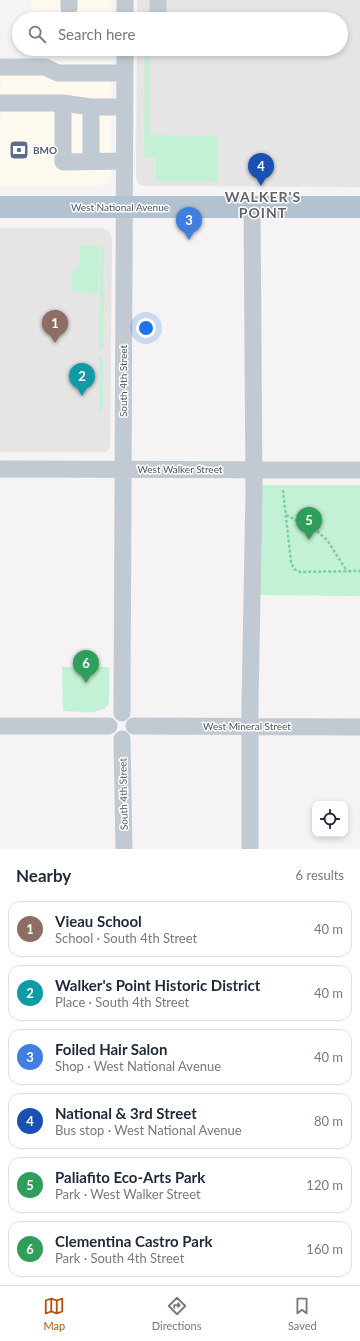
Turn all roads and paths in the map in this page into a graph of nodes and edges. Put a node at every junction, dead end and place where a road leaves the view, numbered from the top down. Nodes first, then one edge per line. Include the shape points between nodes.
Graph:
1 (125, 0) edge
2 (158, 0) edge
3 (125, 12) edge
4 (158, 12) edge
5 (125, 56) edge
6 (0, 67) edge
7 (124, 73) junction
8 (0, 103) edge
9 (63, 103) junction
10 (91, 106) junction
11 (124, 106) junction
12 (124, 161) junction
13 (91, 162) junction
14 (0, 207) edge
15 (124, 207) junction
16 (252, 207) junction
17 (360, 207) edge
18 (0, 469) edge
19 (122, 469) junction
20 (254, 470) junction
21 (360, 470) edge
22 (283, 490) dead end
23 (285, 515) junction
24 (347, 571) junction
25 (360, 571) edge
26 (122, 713) junction
27 (0, 726) edge
28 (109, 726) junction
29 (134, 726) junction
30 (250, 726) junction
31 (360, 727) edge
32 (122, 739) junction
33 (124, 849) edge
34 (250, 849) edge

1 - 3 street
2 - 4 street
5 - 7 street, South 4th Street
6 - 7 street via 45,67 58,73
7 - 11 street, South 4th Street
8 - 9 street
9 - 10 street
9 - 13 street via 63,162
10 - 11 street
10 - 13 street
11 - 12 street, South 4th Street
12 - 13 street
12 - 15 street, South 4th Street
14 - 15 main road, West National Avenue
15 - 16 main road, West National Avenue
15 - 19 street, South 4th Street
16 - 17 main road, West National Avenue
16 - 20 street
18 - 19 street, West Walker Street
19 - 20 street, West Walker Street
19 - 26 street, South 4th Street
20 - 21 street, West Walker Street
20 - 30 street
22 - 23 path
23 - 24 path via 317,531 327,540
23 - 24 path via 290,562 294,569 300,572
24 - 25 path
26 - 28 street via 115,716
26 - 29 street via 129,716
27 - 28 street
28 - 32 street via 112,734
29 - 30 street, West Mineral Street
29 - 32 street via 130,736
30 - 31 street, West Mineral Street
30 - 34 street
32 - 33 street, South 4th Street

